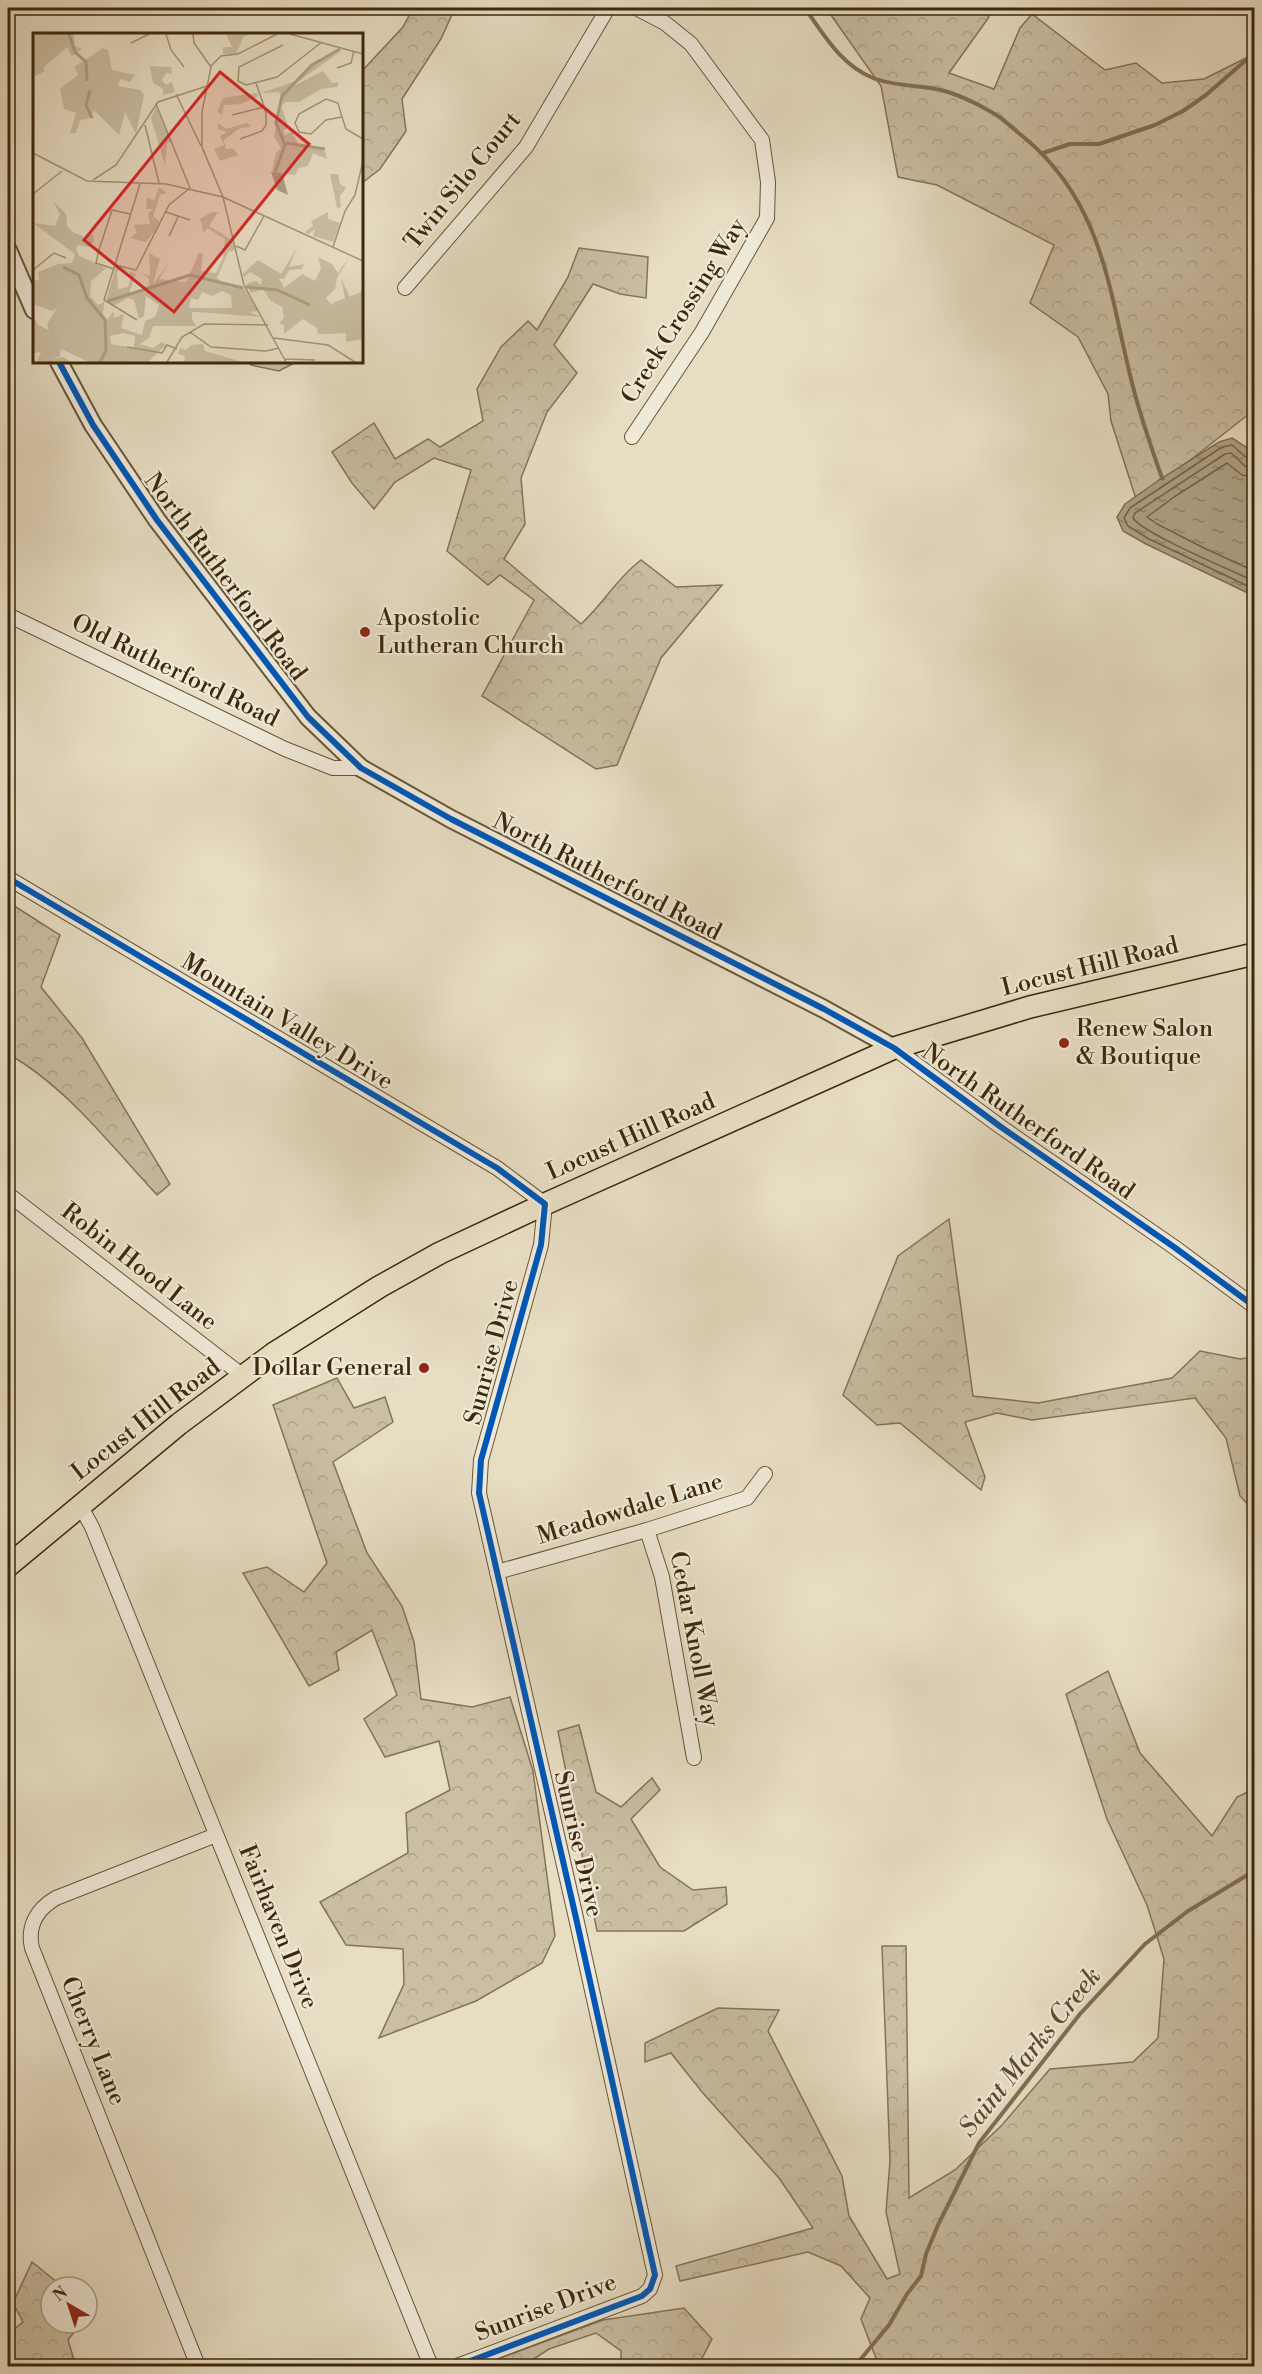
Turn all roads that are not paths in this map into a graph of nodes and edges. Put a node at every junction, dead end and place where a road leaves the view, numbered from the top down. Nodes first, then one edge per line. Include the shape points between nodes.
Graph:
1 (608, 8) edge
2 (636, 8) edge
3 (8, 250) edge
4 (405, 288) dead end
5 (33, 308) edge
6 (60, 363) edge
7 (632, 437) dead end
8 (8, 615) edge
9 (361, 768) junction
10 (8, 878) edge
11 (1254, 954) edge
12 (894, 1048) junction
13 (8, 1194) edge
14 (544, 1204) junction
15 (1254, 1306) edge
16 (243, 1376) junction
17 (765, 1474) dead end
18 (80, 1505) junction
19 (647, 1530) junction
20 (8, 1566) edge
21 (497, 1572) junction
22 (694, 1758) dead end
23 (216, 1835) junction
24 (198, 2367) edge
25 (431, 2367) edge
26 (457, 2367) edge

1 - 4 street, Twin Silo Court via 526,147
2 - 7 street, Creek Crossing Way via 665,23 691,44 762,140 768,182 766,218 702,332
3 - 5 street
6 - 9 street, North Rutherford Road via 93,425 157,520 308,717
8 - 9 street, Old Rutherford Road via 285,749 333,768
9 - 12 street, North Rutherford Road via 451,819
10 - 14 street, Mountain Valley Drive via 497,1168
11 - 12 main road, Locust Hill Road via 1023,1009
12 - 14 main road, Locust Hill Road
12 - 15 street, North Rutherford Road
13 - 16 street, Robin Hood Lane
14 - 16 main road, Locust Hill Road via 379,1287 306,1331
14 - 21 street, Sunrise Drive via 541,1245 481,1460 481,1506
16 - 18 main road, Locust Hill Road
17 - 19 street, Meadowdale Lane via 747,1498
18 - 20 main road, Locust Hill Road
18 - 23 street, Fairhaven Drive
19 - 21 street, Meadowdale Lane
19 - 22 street, Cedar Knoll Way via 662,1577
21 - 26 street, Sunrise Drive via 655,2275 653,2285 642,2296
23 - 24 street, Cherry Lane via 56,1898 39,1911 30,1934 32,1948
23 - 25 street, Fairhaven Drive

